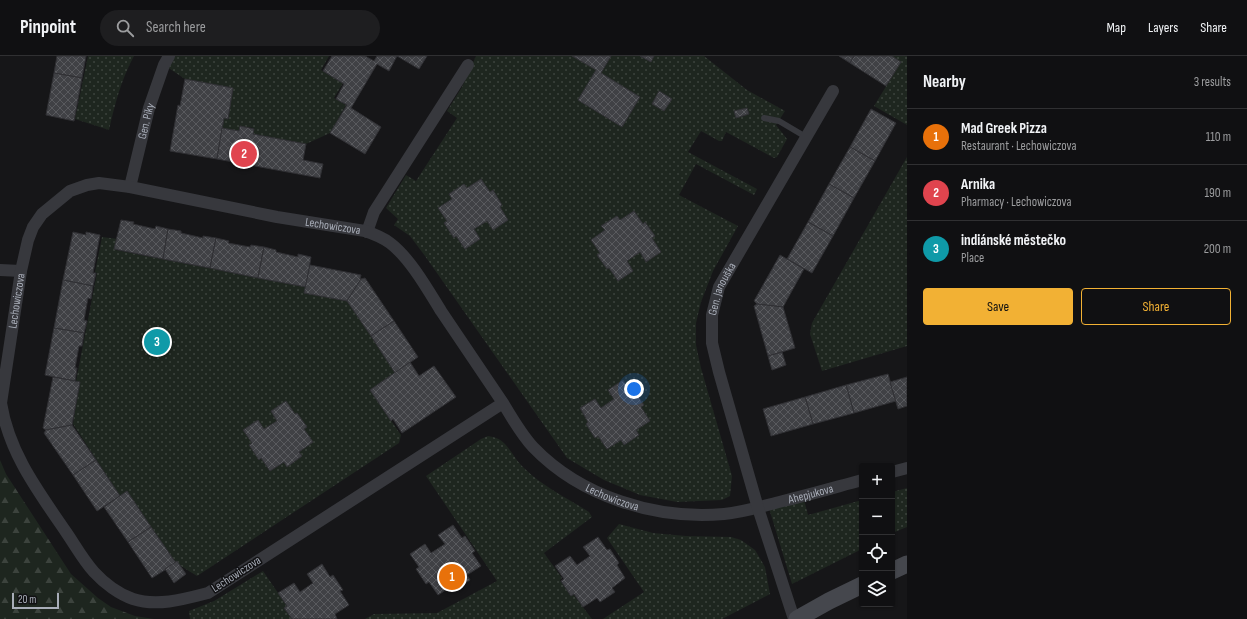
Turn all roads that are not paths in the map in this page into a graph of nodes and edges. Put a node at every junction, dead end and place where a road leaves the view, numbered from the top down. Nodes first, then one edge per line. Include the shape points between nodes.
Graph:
1 (169, 56) edge
2 (468, 65) dead end
3 (833, 91) dead end
4 (764, 118) dead end
5 (806, 137) junction
6 (130, 188) junction
7 (367, 232) junction
8 (0, 270) edge
9 (21, 271) junction
10 (503, 403) junction
11 (907, 468) edge
12 (895, 471) edge
13 (859, 481) edge
14 (758, 508) junction
15 (907, 564) edge
16 (895, 570) edge
17 (859, 586) edge
18 (795, 619) edge

1 - 6 street, Gen. Píky via 149,108
2 - 7 street via 374,212
3 - 5 street, Gen. Janouška
4 - 5 lane via 779,121
5 - 14 street, Gen. Janouška via 719,287 712,315 715,357
6 - 7 street, Lechowiczova
6 - 9 street, Lechowiczova via 99,183 70,191 42,214 34,227 28,240
7 - 10 street, Lechowiczova via 376,234 391,244 412,266
8 - 9 street
9 - 10 street, Lechowiczova via 1,403 4,422 28,476 93,571 111,587 134,599 157,602 184,600 208,592
10 - 14 street, Lechowiczova via 519,430 549,462 601,494 655,511 687,515 725,514
11 - 12 street
13 - 14 street, Ahepjukova
14 - 18 street, Gen. Janouška
15 - 16 street
17 - 18 street

